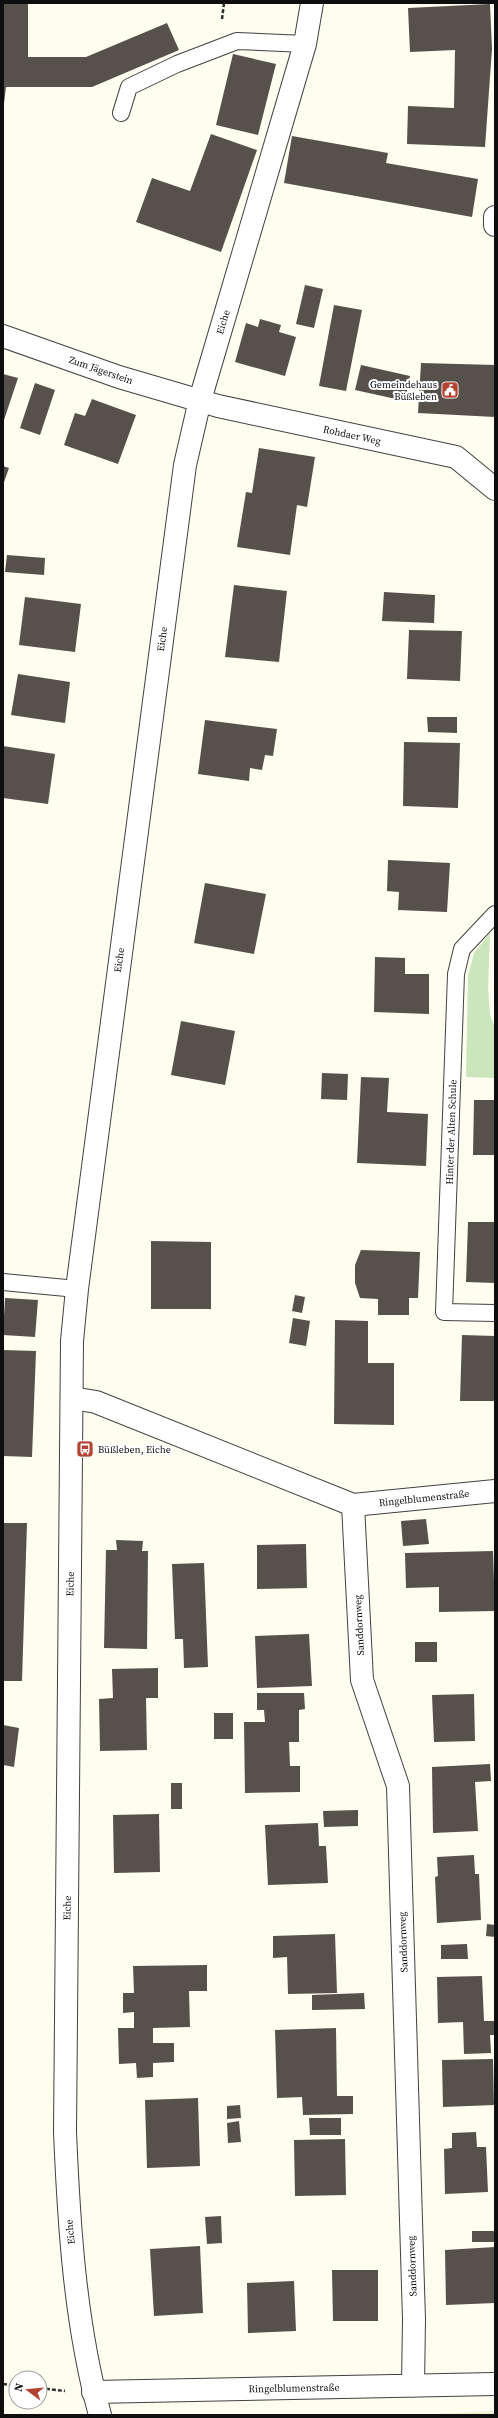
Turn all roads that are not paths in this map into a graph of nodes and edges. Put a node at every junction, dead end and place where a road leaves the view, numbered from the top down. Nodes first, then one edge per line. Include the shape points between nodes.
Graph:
1 (312, 3) edge
2 (305, 44) junction
3 (121, 113) dead end
4 (495, 216) edge
5 (495, 226) edge
6 (3, 336) edge
7 (200, 400) junction
8 (495, 489) edge
9 (495, 914) edge
10 (3, 1282) edge
11 (77, 1289) junction
12 (495, 1313) edge
13 (72, 1398) junction
14 (495, 1491) edge
15 (354, 1505) junction
16 (495, 2384) edge
17 (413, 2386) junction
18 (93, 2392) junction
19 (100, 2415) edge

1 - 2 street, Eiche
2 - 3 lane via 237,41 177,64 129,87
2 - 7 street, Eiche
4 - 5 street
6 - 7 street, Zum Jägerstein via 119,377
7 - 8 street, Rohdaer Weg via 456,457
7 - 11 street, Eiche via 184,473
9 - 12 lane, Hinter der Alten Schule via 462,949 456,974 444,1312
10 - 11 lane
11 - 13 street, Eiche via 72,1341
13 - 15 street via 96,1402
13 - 18 street, Eiche via 65,2132 69,2225
14 - 15 street, Ringelblumenstraße
15 - 17 street, Sanddornweg via 362,1680 398,1786 414,2320
16 - 17 street, Ringelblumenstraße
17 - 18 street, Ringelblumenstraße
18 - 19 street, Eiche

